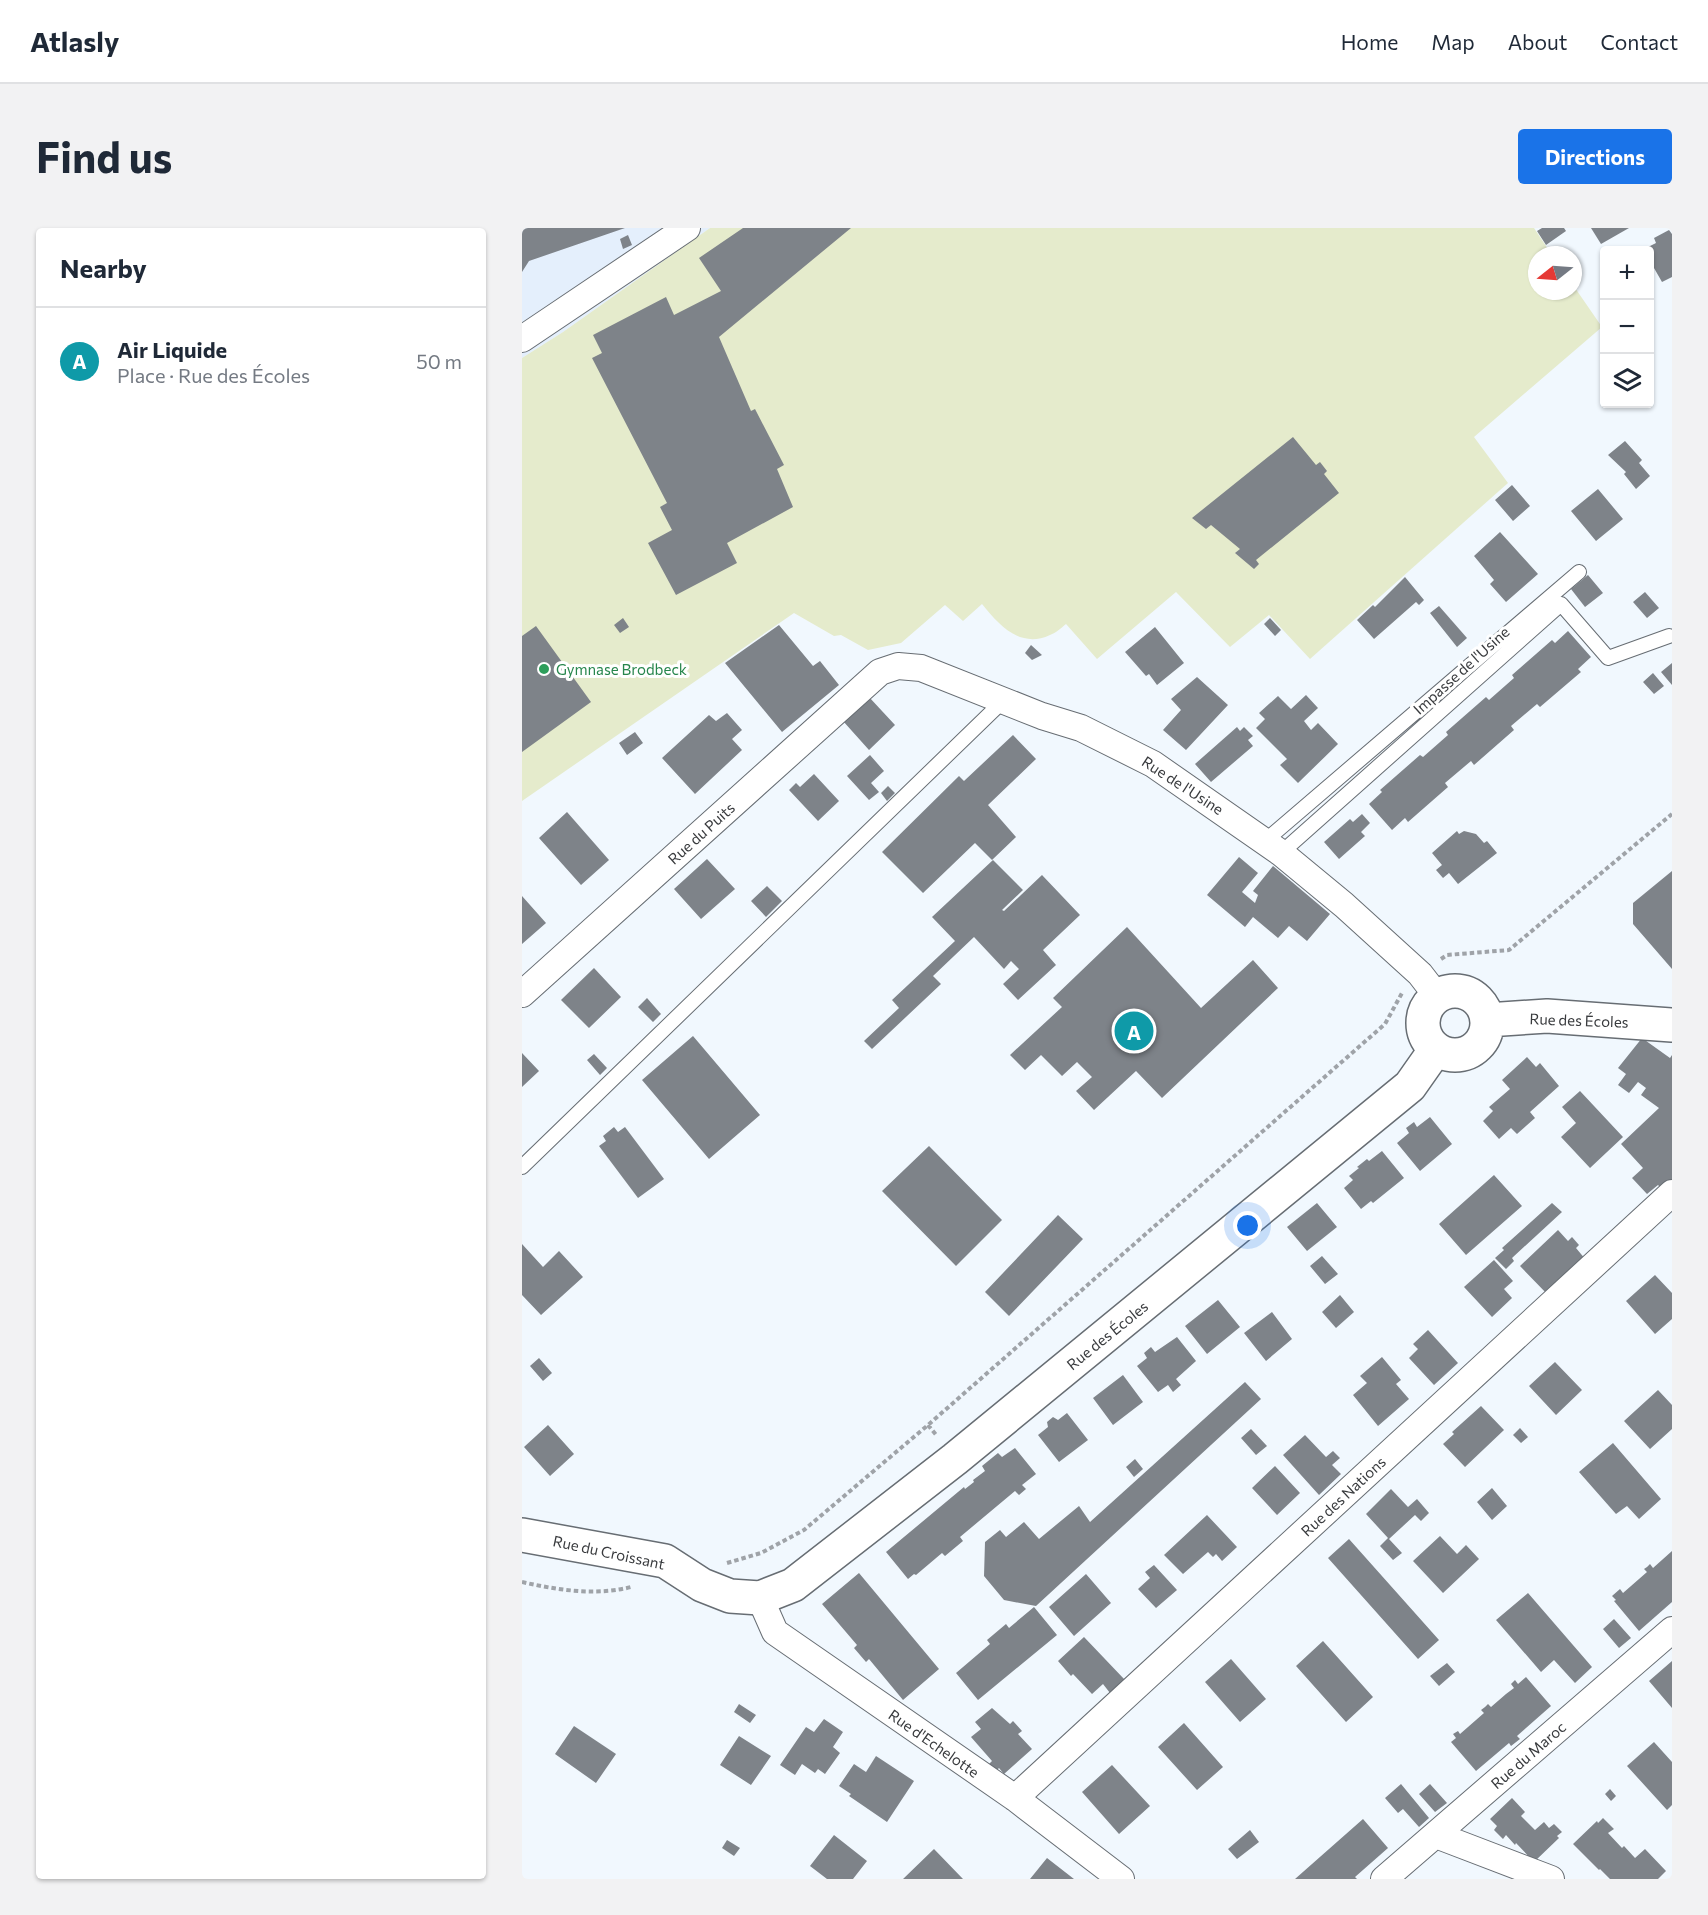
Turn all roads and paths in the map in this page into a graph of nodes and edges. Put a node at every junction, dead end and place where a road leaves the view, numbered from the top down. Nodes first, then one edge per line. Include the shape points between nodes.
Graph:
1 (687, 228) edge
2 (522, 339) edge
3 (1579, 572) dead end
4 (1669, 636) dead end
5 (880, 672) joint
6 (1003, 701) junction
7 (1672, 814) edge
8 (1273, 847) junction
9 (1429, 985) junction
10 (522, 994) edge
11 (1487, 1020) junction
12 (1672, 1025) edge
13 (1436, 1049) junction
14 (522, 1167) edge
15 (1672, 1193) edge
16 (522, 1535) edge
17 (721, 1564) dead end
18 (522, 1582) edge
19 (640, 1585) dead end
20 (760, 1598) junction
21 (1672, 1630) edge
22 (1015, 1798) junction
23 (1436, 1835) junction
24 (1121, 1879) edge
25 (1384, 1879) edge
26 (1551, 1879) edge

1 - 2 street
3 - 8 lane
4 - 8 lane, Impasse de l'Usine via 1608,658 1561,604
5 - 6 street, Rue de l'Usine via 898,666 921,668
5 - 10 street, Rue du Puits
6 - 8 street, Rue de l'Usine via 1120,746 1153,764
6 - 14 lane
7 - 9 path via 1509,950 1447,955
8 - 9 street, Rue de l'Usine via 1344,905
9 - 11 street via 1465,992 1481,1004
9 - 13 street via 1430,1003 1423,1023 1429,1042
9 - 17 path via 1401,994 1385,1024 804,1530 761,1553
11 - 12 street, Rue des Écoles via 1547,1016
11 - 13 street via 1481,1042 1471,1051 1460,1055
13 - 20 street, Rue des Écoles via 1410,1086 955,1460 793,1586
15 - 22 street, Rue des Nations
16 - 20 street, Rue du Croissant via 665,1561 702,1585 730,1596
18 - 19 path via 548,1588 612,1592
20 - 22 street, Rue d'Echelotte via 775,1632
21 - 23 street, Rue du Maroc
22 - 24 street, Rue d'Echelotte
23 - 25 street, Rue du Maroc
23 - 26 street

